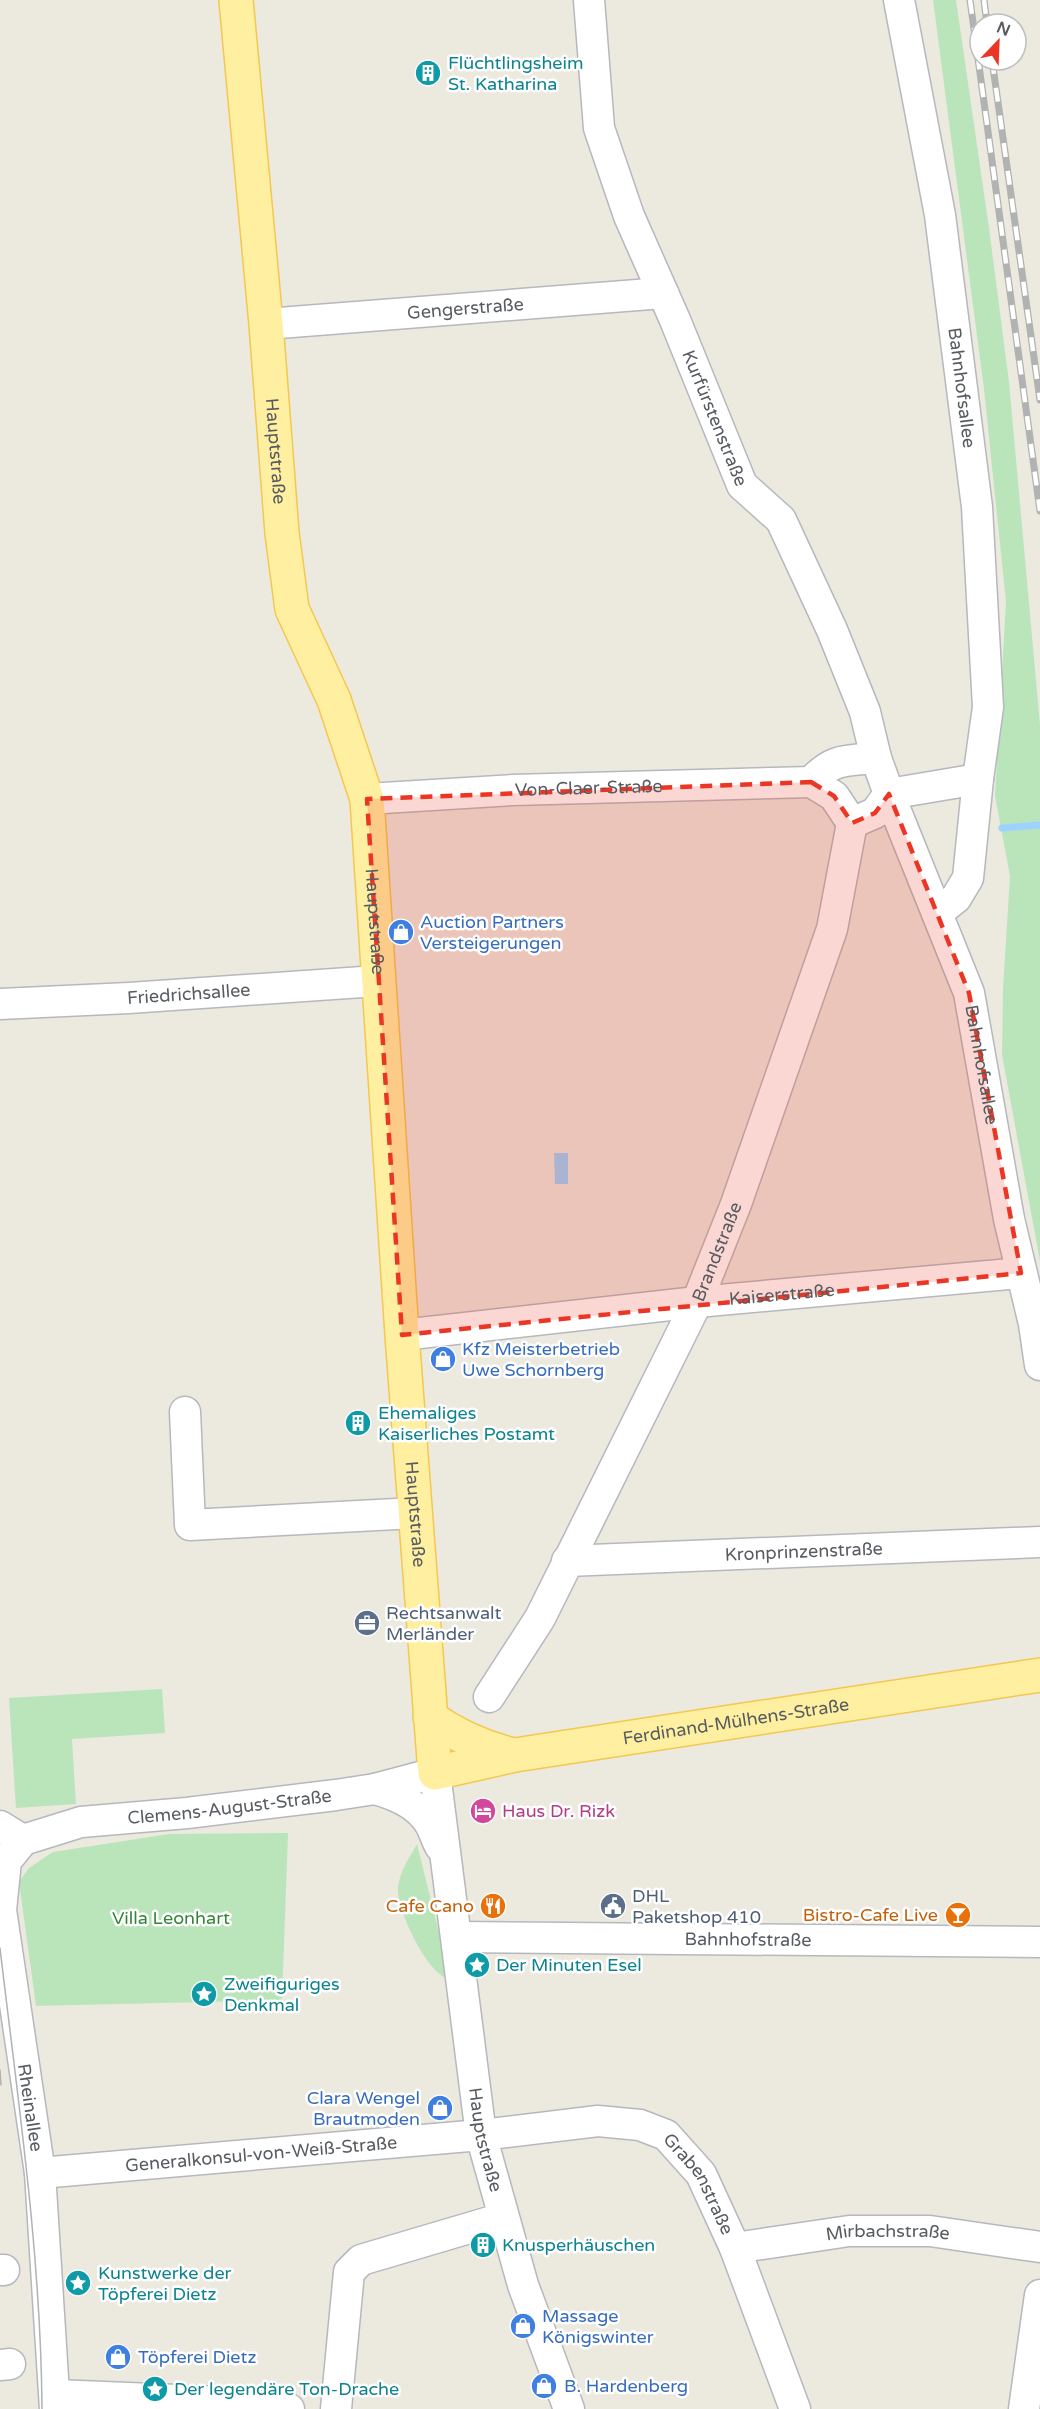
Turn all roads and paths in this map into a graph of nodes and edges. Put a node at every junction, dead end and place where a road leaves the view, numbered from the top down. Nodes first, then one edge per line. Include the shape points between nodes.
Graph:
1 (236, 0) edge
2 (589, 0) edge
3 (899, 0) edge
4 (663, 293) junction
5 (266, 324) junction
6 (876, 758) junction
7 (978, 779) junction
8 (811, 782) junction
9 (889, 794) junction
10 (367, 799) junction
11 (852, 823) junction
12 (937, 913) junction
13 (377, 981) junction
14 (0, 1004) edge
15 (1021, 1273) junction
16 (697, 1302) junction
17 (402, 1335) junction
18 (1040, 1365) edge
19 (185, 1412) dead end
20 (415, 1513) junction
21 (1040, 1542) edge
22 (567, 1561) junction
23 (1040, 1675) edge
24 (489, 1697) dead end
25 (430, 1717) junction
26 (515, 1755) junction
27 (435, 1773) junction
28 (375, 1788) junction
29 (12, 1833) edge
30 (447, 1859) junction
31 (457, 1937) junction
32 (1040, 1942) edge
33 (481, 2135) junction
34 (40, 2173) junction
35 (503, 2218) junction
36 (1040, 2247) edge
37 (735, 2248) junction
38 (1040, 2295) edge
39 (55, 2402) edge
40 (289, 2409) edge
41 (336, 2409) edge
42 (569, 2409) edge
43 (795, 2409) edge
44 (1024, 2409) edge

1 - 5 main road, Hauptstraße
2 - 4 street, Kurfürstenstraße via 598,128 629,216
3 - 7 street, Bahnhofsallee via 939,215 977,507 988,707
4 - 5 street, Gengerstraße
4 - 6 street, Kurfürstenstraße via 742,485 781,519 832,630 865,712
5 - 10 main road, Hauptstraße via 292,609 334,700
6 - 8 street via 844,761 824,768
6 - 9 street, Kurfürstenstraße
7 - 9 street
7 - 12 street, Bahnhofsallee via 968,878 956,898
8 - 10 street, Von-Claer-Straße via 513,790
8 - 11 street via 834,796
9 - 11 street via 875,813
9 - 12 street, Kurfürstenstraße
10 - 13 main road, Hauptstraße
11 - 16 street, Brandstraße via 832,929 736,1204
12 - 15 street, Bahnhofsallee via 969,993
13 - 14 street, Friedrichsallee
13 - 17 main road, Hauptstraße
15 - 16 street, Kaiserstraße
15 - 18 street, Bahnhofsallee
16 - 17 street, Kaiserstraße
16 - 22 street, Brandstraße
17 - 20 main road, Hauptstraße
19 - 20 street via 190,1525
20 - 25 main road, Hauptstraße
21 - 22 street, Kronprinzenstraße
22 - 24 street, Brandstraße via 540,1618
23 - 26 main road, Ferdinand-Mülhens-Straße
25 - 26 main road via 460,1737
25 - 27 main road, Hauptstraße
26 - 27 main road, Ferdinand-Mülhens-Straße
27 - 28 street, Clemens-August-Straße
27 - 30 street, Hauptstraße
28 - 29 street, Clemens-August-Straße
28 - 30 street, Hauptstraße via 401,1798 422,1814
29 - 34 street, Rheinallee via 2,1910
30 - 31 street, Hauptstraße
31 - 32 street, Bahnhofstraße
31 - 33 street, Hauptstraße
33 - 34 street, Generalkonsul-von-Weiß-Straße
33 - 35 street, Hauptstraße
33 - 37 street, Grabenstraße via 598,2121 640,2125 666,2135 701,2174
34 - 39 street, Rheinallee
35 - 41 street via 361,2260 349,2272
35 - 42 street, Hauptstraße
36 - 37 street, Mirbachstraße via 918,2231 849,2231
37 - 43 street, Grabenstraße
38 - 44 street
39 - 40 street via 201,2401

